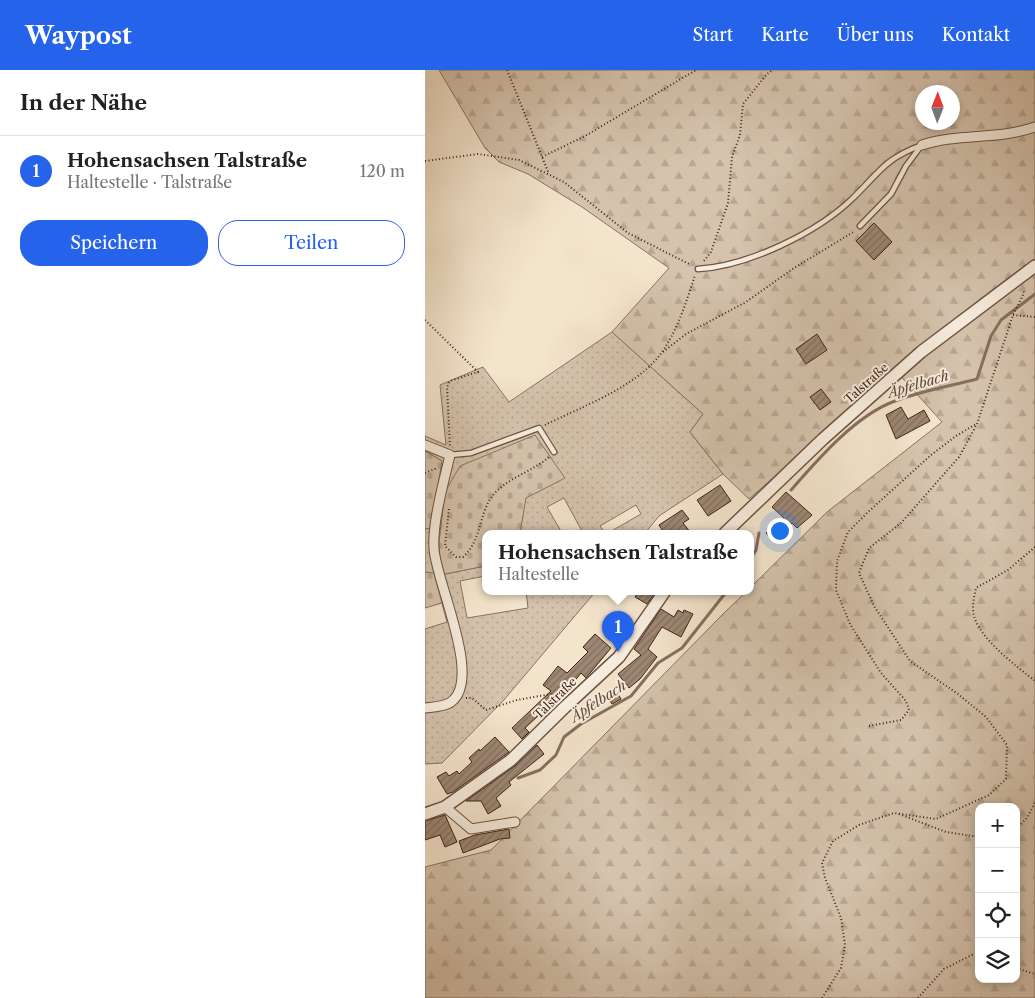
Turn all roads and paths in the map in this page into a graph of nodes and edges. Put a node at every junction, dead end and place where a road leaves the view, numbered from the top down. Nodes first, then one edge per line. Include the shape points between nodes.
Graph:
1 (507, 70) edge
2 (696, 70) edge
3 (773, 70) edge
4 (1035, 127) edge
5 (922, 145) junction
6 (542, 157) junction
7 (425, 161) edge
8 (549, 174) junction
9 (860, 226) joint
10 (1035, 266) edge
11 (698, 269) junction
12 (1019, 276) junction
13 (1013, 315) junction
14 (1035, 317) edge
15 (425, 320) edge
16 (660, 354) junction
17 (977, 424) junction
18 (539, 428) junction
19 (425, 445) edge
20 (554, 452) joint
21 (450, 455) junction
22 (728, 530) edge
23 (1035, 547) edge
24 (447, 550) dead end
25 (662, 595) edge
26 (1035, 681) edge
27 (551, 694) dead end
28 (455, 697) junction
29 (425, 708) edge
30 (869, 726) dead end
31 (1035, 803) edge
32 (445, 807) junction
33 (894, 813) junction
34 (425, 814) edge
35 (515, 822) dead end
36 (1020, 825) edge
37 (975, 836) edge
38 (975, 956) edge
39 (1020, 969) edge
40 (1035, 974) edge
41 (822, 998) edge
42 (917, 998) edge

1 - 6 path
2 - 6 path via 585,136
3 - 11 path via 743,104 740,135 732,157 729,203 711,252
4 - 5 street via 998,136 942,139
5 - 9 lane via 891,194
5 - 11 lane via 898,154 876,171 852,199 825,220 791,239 743,261
6 - 8 path
7 - 8 path via 478,154 519,160
8 - 11 path via 564,182 628,233
9 - 16 path via 746,302 687,334
10 - 12 street, Talstraße
11 - 16 path via 686,302
12 - 13 path via 1024,294
12 - 22 street, Talstraße via 921,352 823,439
13 - 14 path
13 - 17 path
15 - 21 path via 479,372 450,381 447,387
16 - 18 path via 632,380
17 - 30 path via 937,450 868,512 848,532 837,561 836,590 850,624 881,673 906,701 909,710 901,720
17 - 33 path via 959,457 921,501 901,523 869,548 859,573 874,606 910,661 986,717 1007,745 1006,779 989,796 936,819
18 - 20 lane
18 - 21 lane via 471,453
19 - 21 street
20 - 24 path via 503,486 489,500 475,540 463,557 456,557
21 - 28 street via 434,546 439,580 461,653 462,675
23 - 26 path via 1008,570 976,588 973,600 975,618 987,637
25 - 32 street, Talstraße via 619,657 511,760
27 - 28 path via 486,710 472,698
28 - 29 street via 450,703
31 - 36 path
32 - 34 street, Talstraße
32 - 35 street via 471,829
33 - 37 path via 946,832
33 - 41 path via 859,825 833,841 822,863 841,918 845,946 841,968
38 - 42 path via 944,969
39 - 40 path

